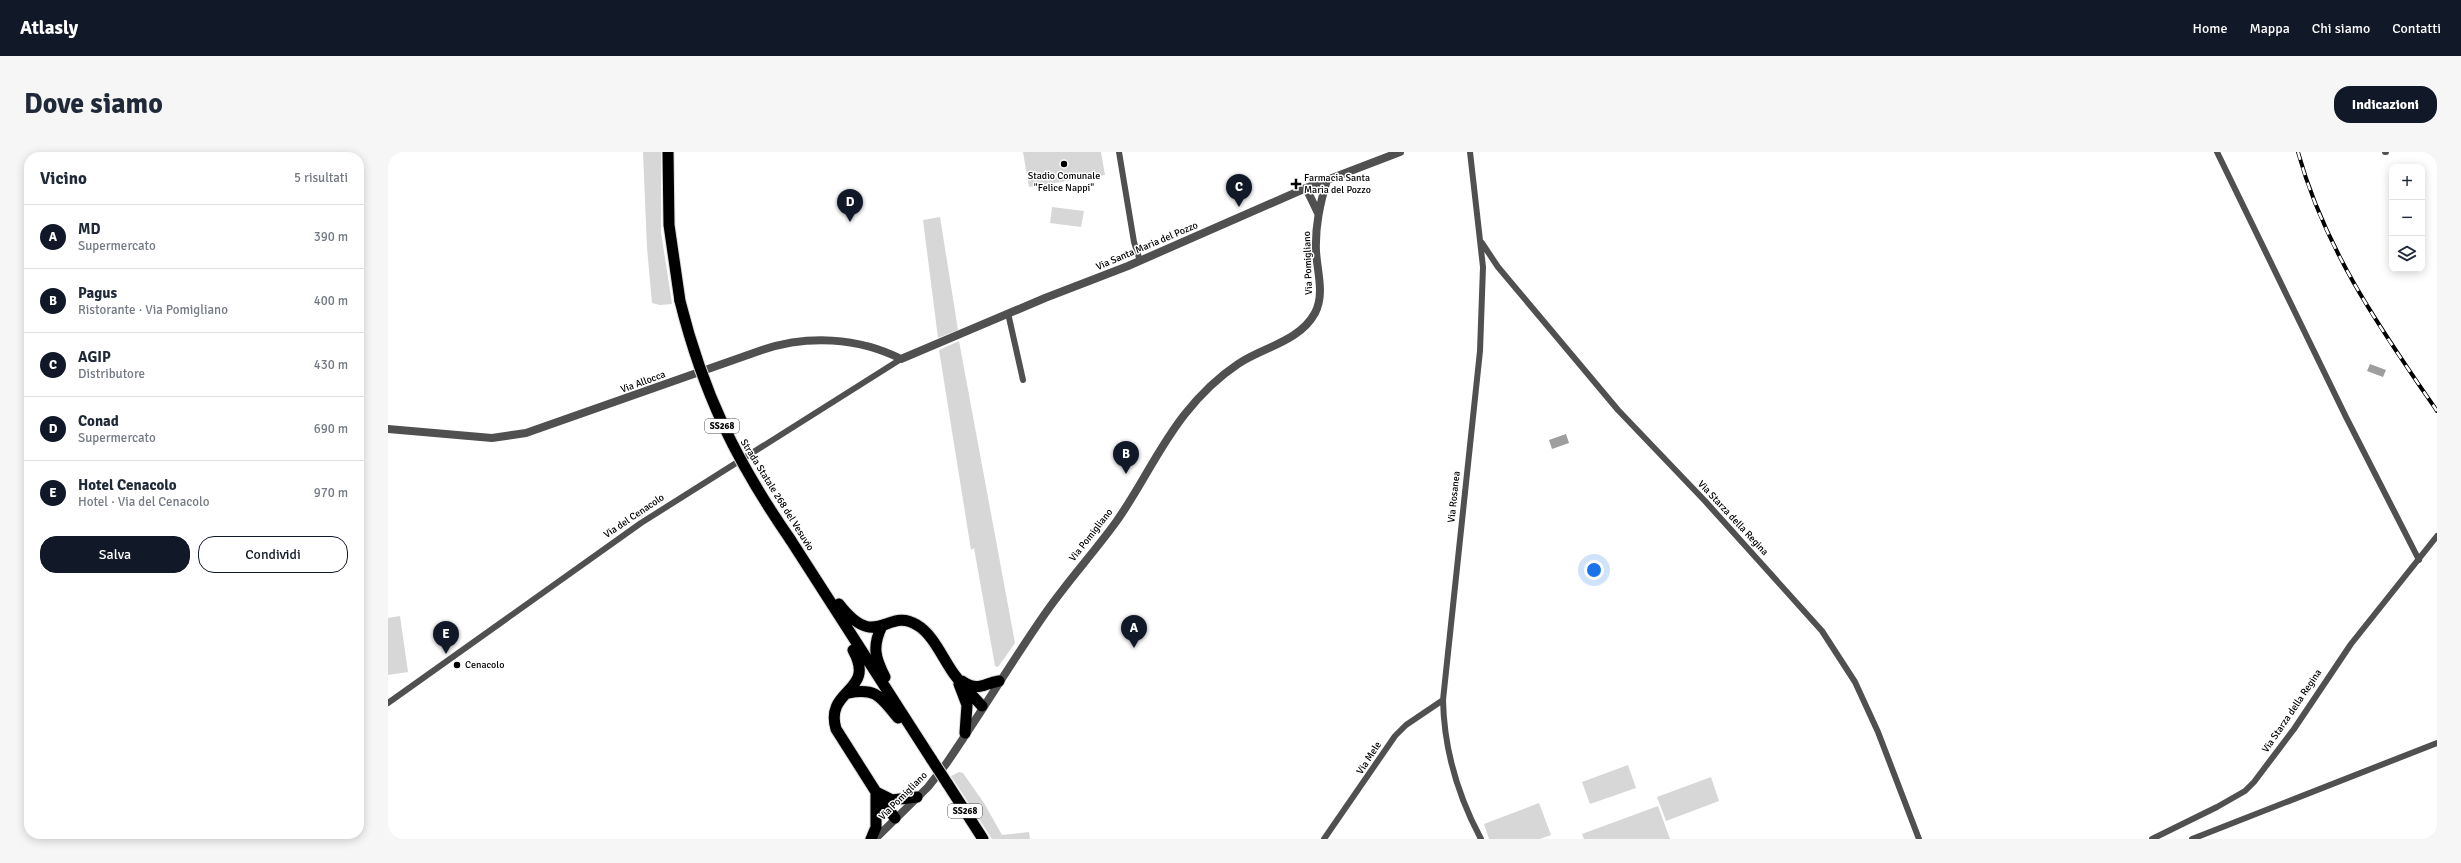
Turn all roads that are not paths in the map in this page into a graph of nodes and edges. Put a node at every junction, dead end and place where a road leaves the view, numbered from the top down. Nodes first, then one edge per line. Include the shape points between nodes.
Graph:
1 (668, 152) edge
2 (1119, 152) edge
3 (1400, 152) edge
4 (1470, 152) edge
5 (2217, 152) edge
6 (2435, 152) edge
7 (2437, 155) edge
8 (1327, 180) junction
9 (1306, 188) junction
10 (1318, 213) junction
11 (1482, 243) junction
12 (1140, 261) junction
13 (1008, 313) junction
14 (901, 359) junction
15 (1023, 380) dead end
16 (388, 429) edge
17 (2437, 536) edge
18 (2419, 560) junction
19 (813, 576) junction
20 (828, 599) junction
21 (882, 626) junction
22 (955, 676) junction
23 (999, 681) junction
24 (848, 693) junction
25 (1443, 700) junction
26 (388, 703) edge
27 (982, 706) junction
28 (902, 712) junction
29 (965, 733) junction
30 (2437, 743) edge
31 (922, 744) junction
32 (876, 792) junction
33 (917, 797) junction
34 (895, 818) junction
35 (871, 839) edge
36 (875, 839) edge
37 (983, 839) edge
38 (1324, 839) edge
39 (1481, 839) edge
40 (1918, 839) edge
41 (2152, 839) edge
42 (2192, 839) edge

1 - 19 highway, Strada Statale 268 del Vesuvio / SS268, bridge via 670,225 680,301 694,352 722,426 747,473
2 - 12 street via 1134,242
3 - 8 street, Via Santa Maria del Pozzo
4 - 11 street, Via Rosanea
5 - 18 street
6 - 7 street
8 - 9 street, Via Santa Maria del Pozzo
8 - 10 street, Via Pomigliano
9 - 10 street, Via Pomigliano
9 - 12 street, Via Santa Maria del Pozzo
10 - 23 street, Via Pomigliano via 1316,251 1319,300 1309,322 1288,339 1253,355 1221,376 1185,414 1146,471 1116,522 1075,572
11 - 25 street, Via Rosanea via 1480,351
11 - 40 street, Via Starza della Regina via 1498,267 1618,410 1705,501 1822,631 1855,682 1881,739
12 - 13 street, Via Santa Maria del Pozzo
13 - 14 street, Via Santa Maria del Pozzo
13 - 15 street
14 - 16 street, Via Allocca via 881,349 846,342 813,340 783,344 526,433 492,438
14 - 26 street, Via del Cenacolo via 640,523
17 - 18 street, Via Starza della Regina
18 - 41 street, Via Starza della Regina via 2351,644 2294,729 2254,782 2217,808
19 - 20 highway, Strada Statale 268 del Vesuvio / SS268
19 - 21 highway via 857,624 867,627
20 - 24 highway via 858,661 858,678
20 - 28 highway, Strada Statale 268 del Vesuvio / SS268
21 - 22 highway via 906,620 916,624 924,631
21 - 28 highway via 876,639 875,655
22 - 23 highway via 970,686 979,688
22 - 27 highway
22 - 29 highway via 967,705
23 - 27 street, Via Pomigliano
24 - 31 highway via 866,691 882,698
24 - 32 highway via 838,700 834,708 836,729
25 - 38 street, Via Mele via 1395,736
25 - 39 street, Via Rosanea via 1451,762 1470,819
27 - 29 street, Via Pomigliano
28 - 31 highway, SS268
29 - 33 street, Via Pomigliano via 942,769
30 - 42 street
31 - 37 highway, SS268, bridge
32 - 33 highway via 892,800
32 - 34 highway
32 - 35 highway via 876,827
33 - 34 street, Via Pomigliano
34 - 36 street, Via Pomigliano

